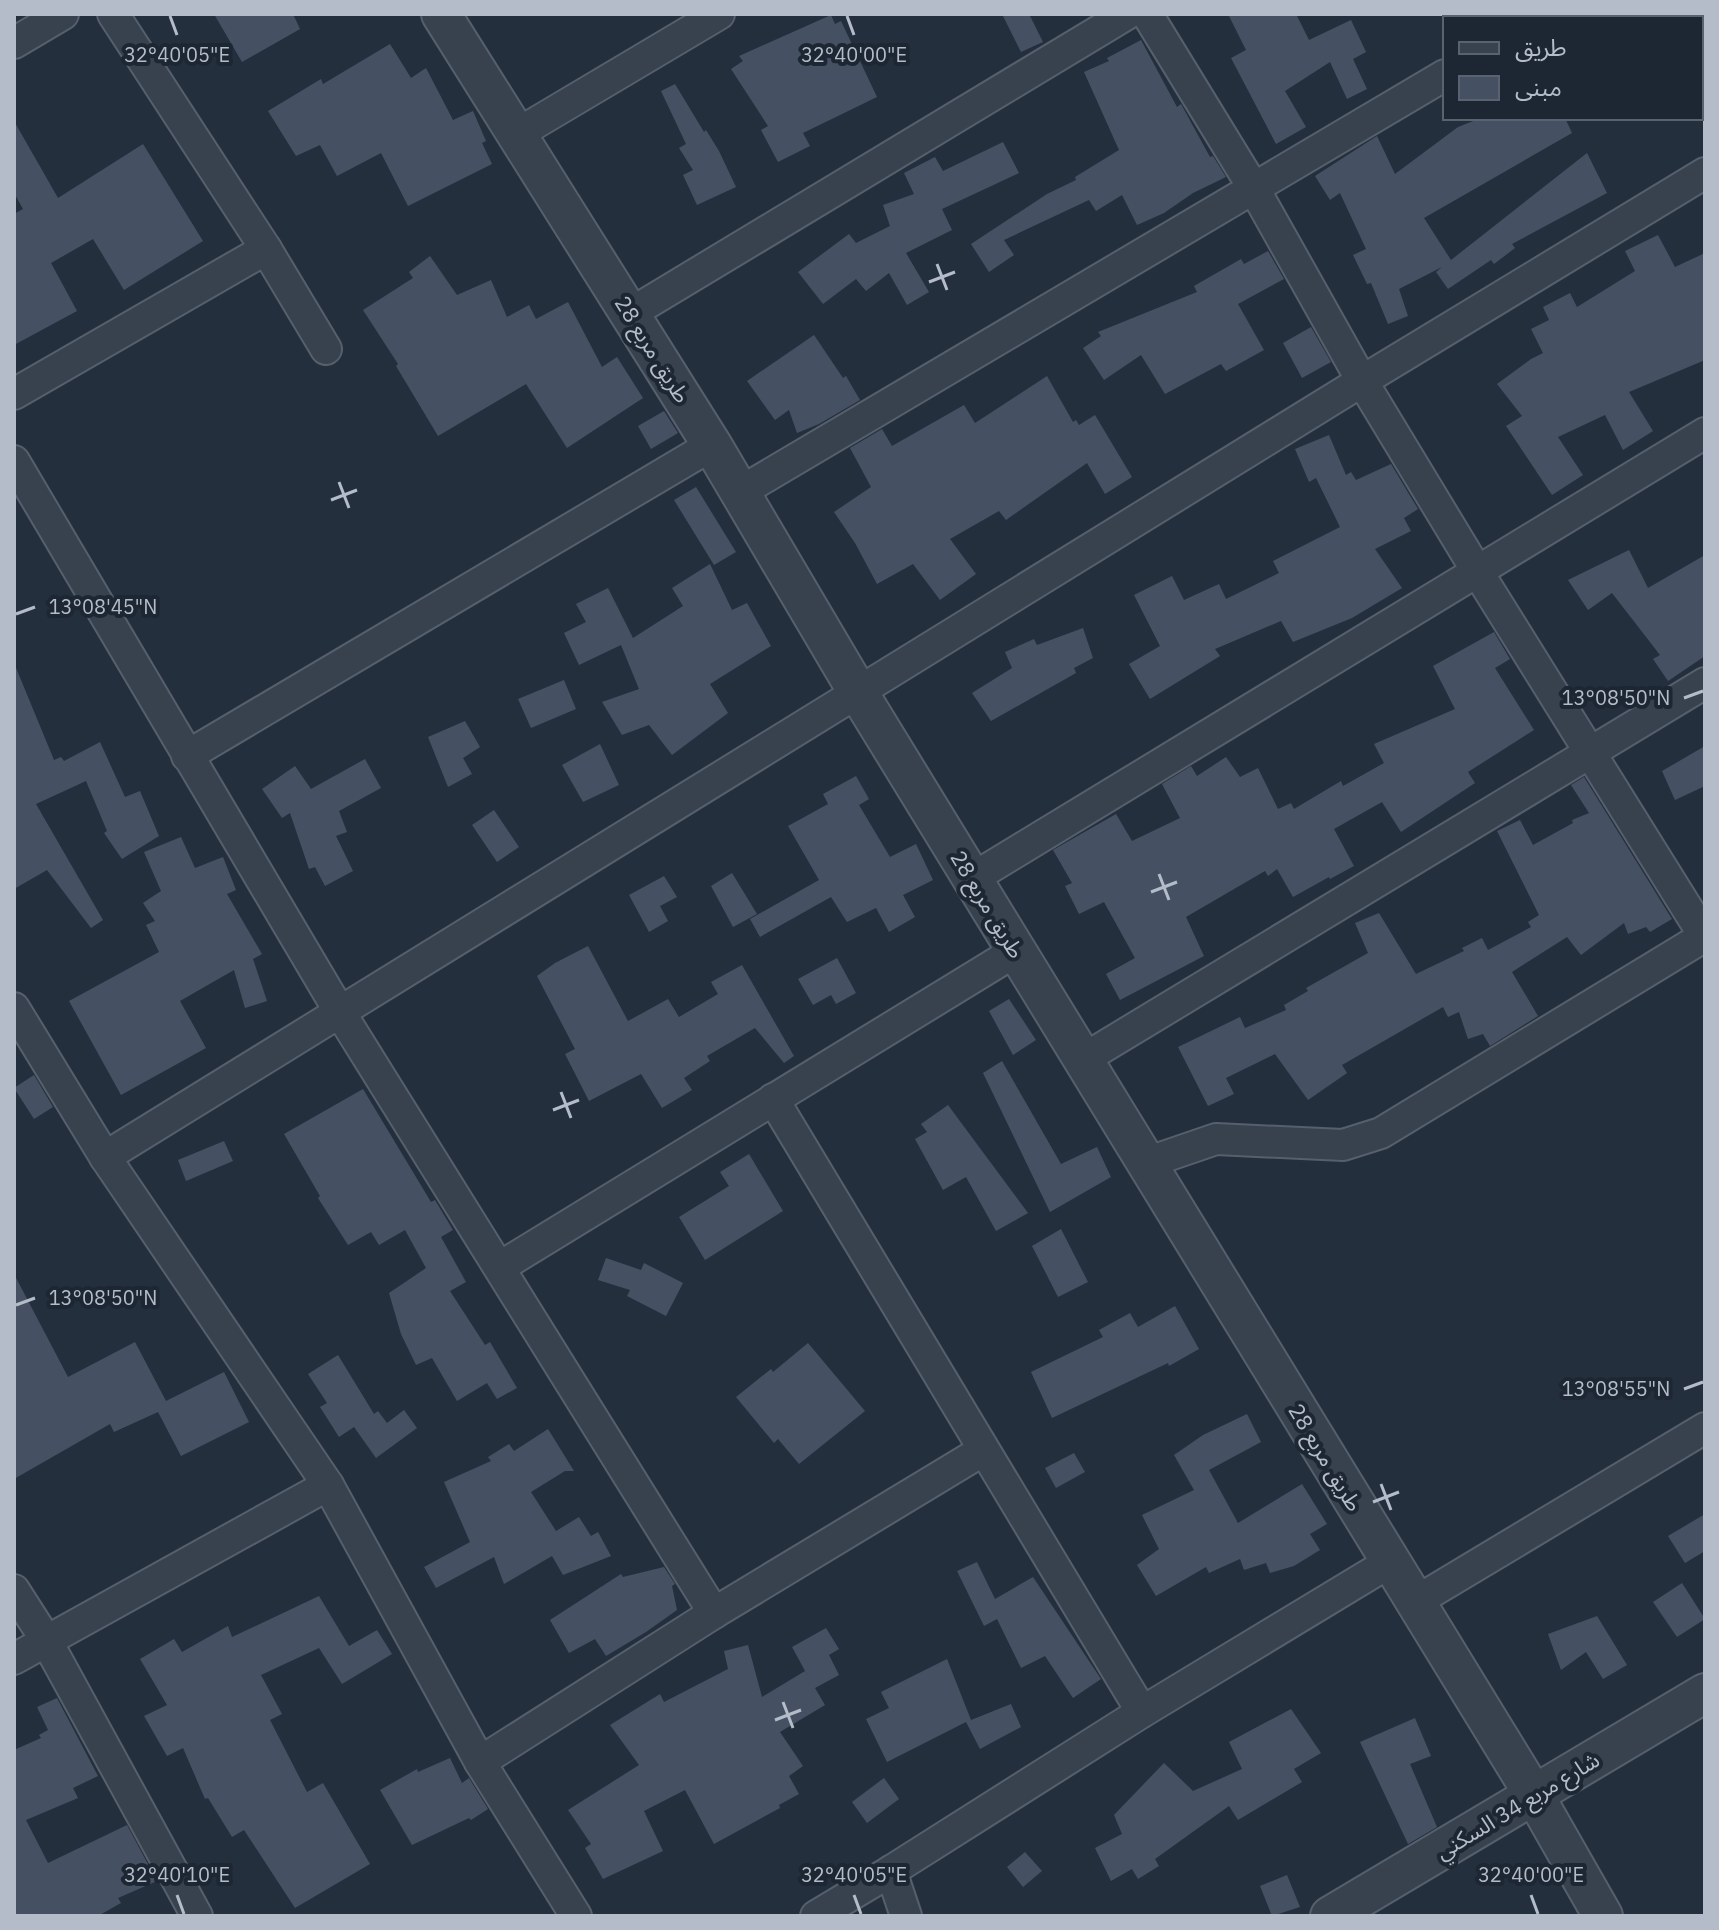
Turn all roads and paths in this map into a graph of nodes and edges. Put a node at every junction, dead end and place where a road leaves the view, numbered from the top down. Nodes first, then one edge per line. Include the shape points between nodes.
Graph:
1 (63, 14) edge
2 (113, 14) edge
3 (441, 14) edge
4 (719, 14) edge
5 (1127, 14) edge
6 (1147, 14) edge
7 (14, 43) edge
8 (1443, 76) edge
9 (517, 134) junction
10 (1705, 173) edge
11 (1253, 187) junction
12 (266, 249) junction
13 (631, 313) junction
14 (326, 349) dead end
15 (1362, 381) junction
16 (14, 394) edge
17 (1705, 433) edge
18 (712, 445) junction
19 (14, 461) edge
20 (740, 492) junction
21 (1477, 571) junction
22 (1705, 683) edge
23 (859, 694) junction
24 (1588, 753) junction
25 (187, 756) junction
26 (973, 878) junction
27 (1705, 937) edge
28 (1016, 951) junction
29 (14, 1008) edge
30 (341, 1014) junction
31 (1082, 1060) junction
32 (773, 1099) junction
33 (105, 1157) junction
34 (1146, 1163) junction
35 (500, 1267) junction
36 (1705, 1428) edge
37 (982, 1451) junction
38 (328, 1485) junction
39 (1390, 1562) junction
40 (14, 1590) edge
41 (1415, 1602) junction
42 (714, 1613) junction
43 (46, 1640) junction
44 (14, 1659) edge
45 (1705, 1693) edge
46 (1142, 1712) junction
47 (480, 1762) junction
48 (1534, 1795) junction
49 (891, 1871) junction
50 (197, 1916) edge
51 (576, 1916) edge
52 (816, 1916) edge
53 (906, 1916) edge
54 (1330, 1916) edge
55 (1603, 1916) edge

1 - 7 street
2 - 12 street
3 - 9 street, طريق مربع 28
4 - 9 street
5 - 13 street
6 - 11 street
8 - 11 street
9 - 13 street, طريق مربع 28
10 - 15 street
11 - 15 street
11 - 20 street
12 - 14 street
12 - 16 street
13 - 18 street, طريق مربع 28
15 - 21 street
15 - 23 street
17 - 21 street
18 - 20 street, طريق مربع 28
18 - 25 street
19 - 25 street
20 - 23 street, طريق مربع 28
21 - 24 street
21 - 26 street
22 - 24 street
23 - 26 street, طريق مربع 28
23 - 30 street
24 - 27 street
24 - 31 street
25 - 30 street
26 - 28 street, طريق مربع 28
27 - 34 street via 1381,1133 1343,1145 1216,1139
28 - 31 street, طريق مربع 28
28 - 32 street
29 - 33 street
30 - 33 street
30 - 35 street
31 - 34 street, طريق مربع 28
32 - 35 street
32 - 37 street
33 - 38 street
34 - 39 street, طريق مربع 28
35 - 42 street
36 - 41 street
37 - 42 street
37 - 46 street
38 - 43 street
38 - 47 street
39 - 41 street, طريق مربع 28
39 - 46 street
40 - 43 street
41 - 48 street, طريق مربع 28
42 - 47 street
43 - 44 street
43 - 50 street
45 - 48 street, شارع مربع 34 السكني
46 - 49 street
47 - 51 street
48 - 54 street, شارع مربع 34 السكني
48 - 55 street, طريق مربع 28
49 - 52 street
49 - 53 street

